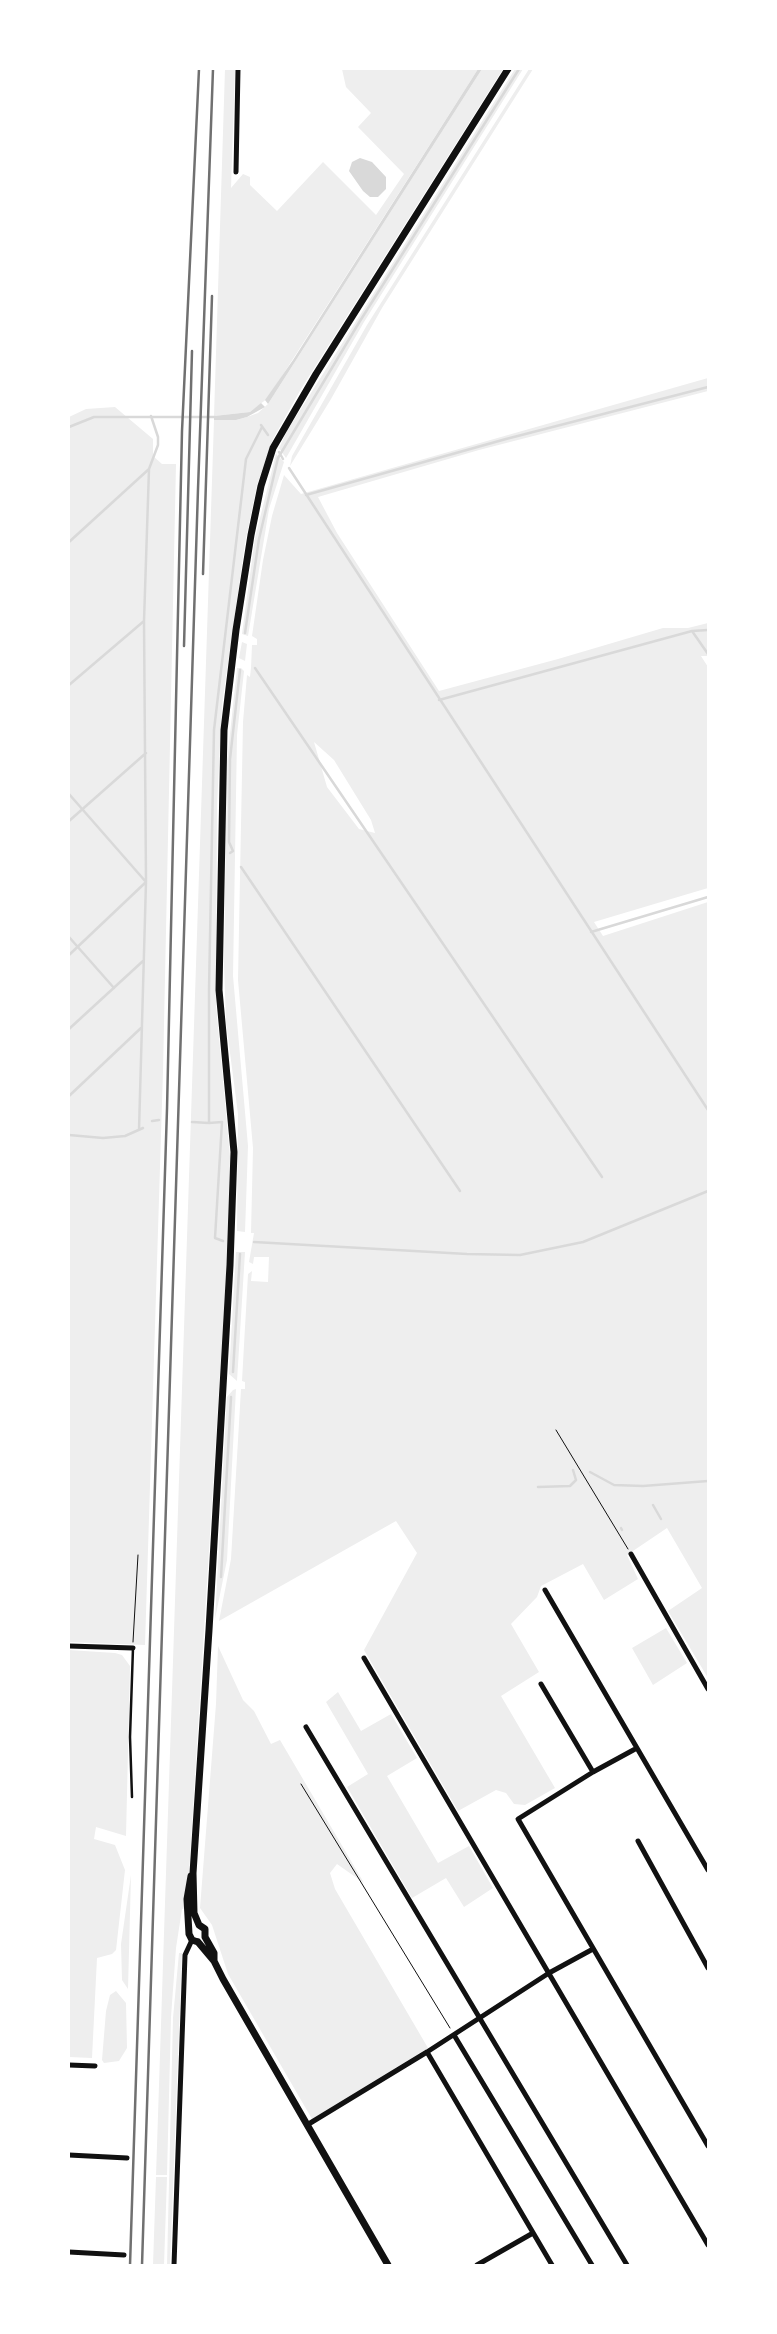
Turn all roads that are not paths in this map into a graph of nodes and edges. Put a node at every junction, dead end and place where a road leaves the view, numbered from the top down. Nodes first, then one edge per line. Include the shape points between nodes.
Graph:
1 (238, 69) edge
2 (508, 69) edge
3 (236, 172) dead end
4 (631, 1554) road end
5 (545, 1590) dead end
6 (69, 1646) edge
7 (133, 1648) joint
8 (364, 1658) dead end
9 (541, 1684) dead end
10 (708, 1688) edge
11 (306, 1728) dead end
12 (637, 1748) junction
13 (593, 1772) junction
14 (132, 1797) dead end
15 (638, 1841) dead end
16 (708, 1870) edge
17 (193, 1873) junction
18 (199, 1925) junction
19 (190, 1929) junction
20 (205, 1937) junction
21 (195, 1941) junction
22 (594, 1949) junction
23 (214, 1962) junction
24 (708, 1968) edge
25 (549, 1973) junction
26 (481, 2018) junction
27 (454, 2035) junction
28 (427, 2052) junction
29 (69, 2065) edge
30 (96, 2066) dead end
31 (307, 2124) junction
32 (708, 2146) edge
33 (69, 2155) edge
34 (127, 2158) dead end
35 (533, 2232) junction
36 (708, 2245) edge
37 (69, 2252) edge
38 (124, 2255) dead end
39 (174, 2265) edge
40 (388, 2265) edge
41 (477, 2265) edge
42 (552, 2265) edge
43 (592, 2265) edge
44 (627, 2265) edge

1 - 3 street
2 - 17 street via 279,434 266,468 251,535 224,730 219,990 234,1152 228,1312
4 - 10 street
5 - 12 street
6 - 7 street
7 - 14 lane
8 - 25 street
9 - 13 street
11 - 26 street
12 - 13 street
12 - 16 street
13 - 22 street via 518,1819
15 - 24 street
17 - 18 street via 194,1913
17 - 19 street via 187,1890
18 - 19 street
18 - 20 street via 205,1929
19 - 21 street via 189,1934
20 - 21 street
20 - 23 street via 214,1953
21 - 23 street
21 - 39 street via 185,1955
22 - 25 street
22 - 32 street
23 - 31 street
25 - 26 street
25 - 36 street
26 - 27 street
26 - 44 street
27 - 28 street
27 - 43 street
28 - 31 street
28 - 35 street
29 - 30 street
31 - 40 street
33 - 34 street
35 - 41 street
35 - 42 street
37 - 38 street

